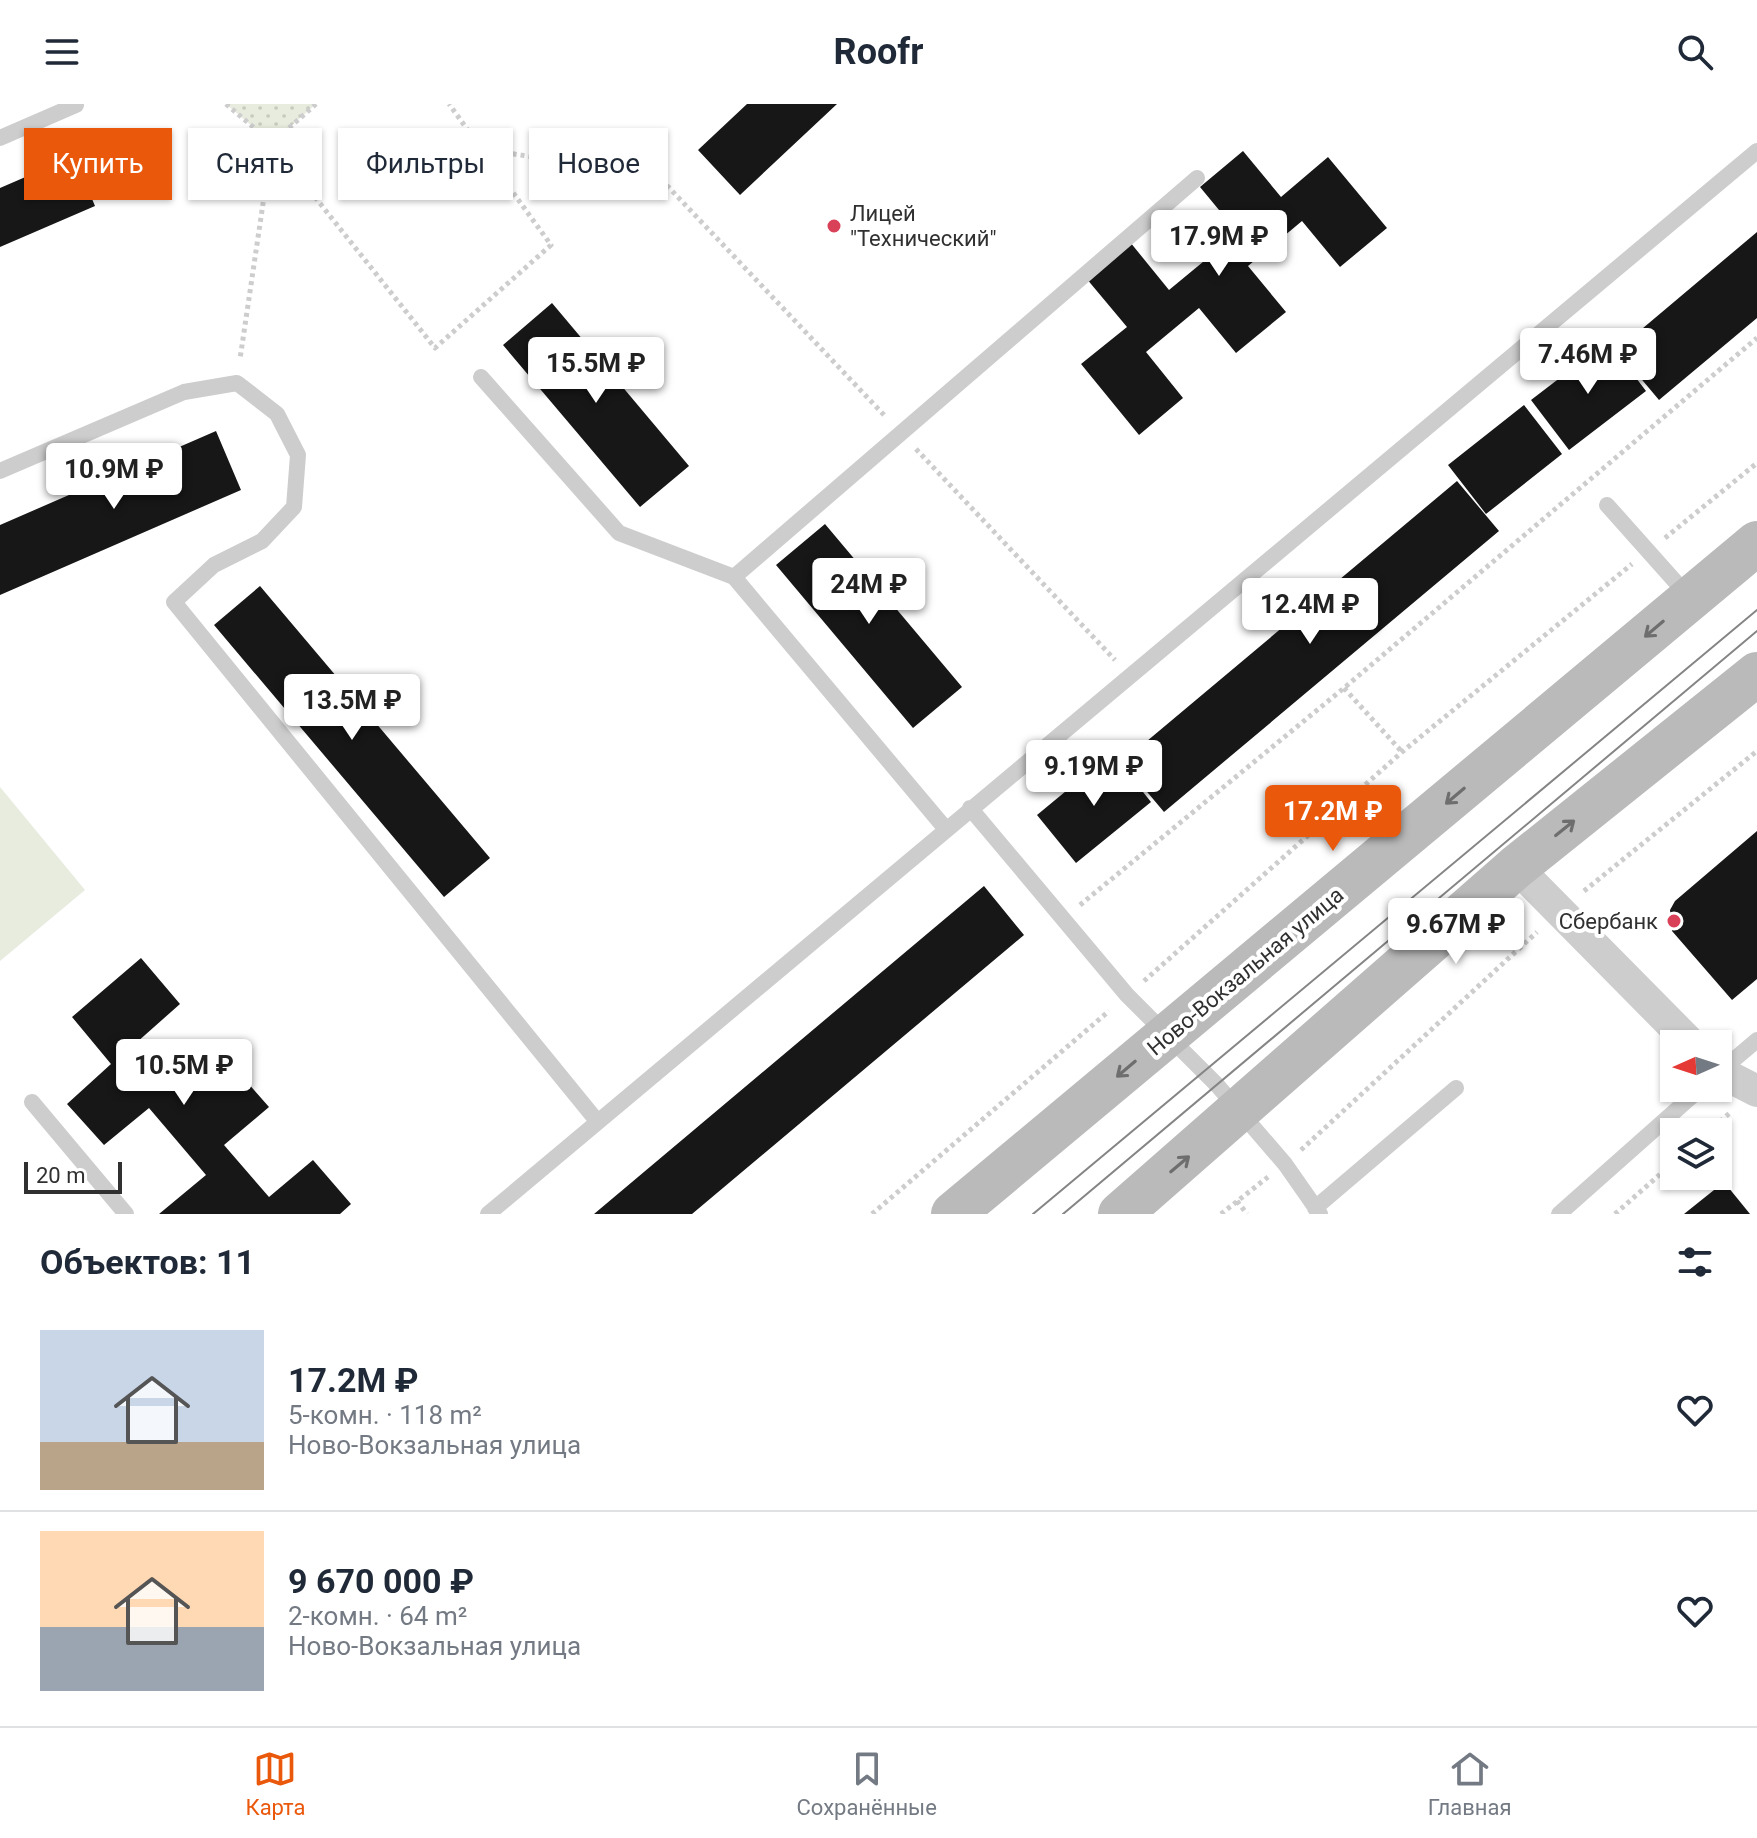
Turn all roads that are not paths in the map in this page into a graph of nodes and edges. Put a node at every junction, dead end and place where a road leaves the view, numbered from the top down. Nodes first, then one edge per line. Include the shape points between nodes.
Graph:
1 (76, 105) edge
2 (0, 138) edge
3 (1757, 151) edge
4 (1197, 178) dead end
5 (481, 377) dead end
6 (0, 471) edge
7 (1607, 505) dead end
8 (1757, 543) edge
9 (734, 577) junction
10 (1691, 599) junction
11 (1757, 674) edge
12 (970, 808) junction
13 (945, 828) junction
14 (1516, 867) junction
15 (1677, 1030) edge
16 (1167, 1036) junction
17 (1757, 1040) edge
18 (1732, 1061) edge
19 (1732, 1082) edge
20 (1456, 1088) dead end
21 (1757, 1091) edge
22 (32, 1102) dead end
23 (1685, 1102) edge
24 (1238, 1113) junction
25 (597, 1121) junction
26 (1318, 1211) edge
27 (126, 1214) edge
28 (488, 1214) edge
29 (953, 1214) edge
30 (1120, 1214) edge
31 (1559, 1214) edge

1 - 2 lane
3 - 12 lane
4 - 9 lane
5 - 9 lane via 619,533
6 - 25 lane via 184,392 237,383 277,414 298,455 294,507 262,541 214,565 174,602
7 - 10 lane
8 - 10 main road, Ново-Вокзальная улица
9 - 13 lane
10 -> 16 main road, Ново-Вокзальная улица
14 -> 11 main road
12 - 13 lane
12 - 16 lane
13 - 25 lane
14 - 15 street
14 - 24 main road
16 - 24 lane
16 -> 29 main road, Ново-Вокзальная улица
17 - 18 lane
19 - 21 street
20 - 26 lane
22 - 27 lane
23 - 31 lane
24 - 26 lane via 1285,1164
30 -> 24 main road
25 - 28 lane

